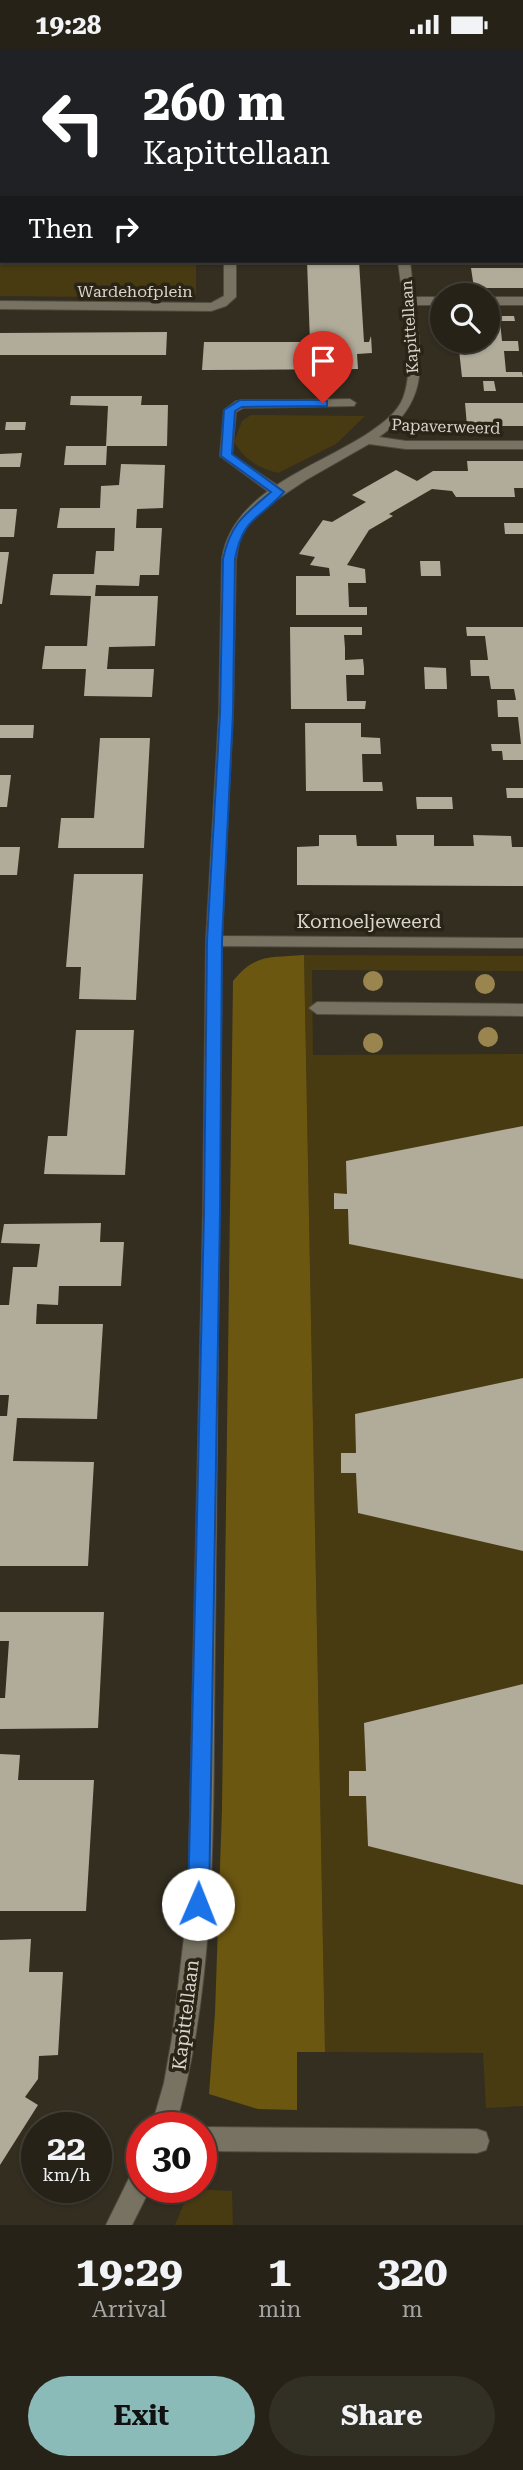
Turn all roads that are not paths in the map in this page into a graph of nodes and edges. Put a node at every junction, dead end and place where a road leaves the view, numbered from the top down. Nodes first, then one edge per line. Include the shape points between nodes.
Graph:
1 (230, 263) edge
2 (404, 263) edge
3 (407, 301) junction
4 (430, 301) edge
5 (500, 301) edge
6 (523, 301) edge
7 (0, 305) edge
8 (350, 403) dead end
9 (369, 440) junction
10 (523, 445) edge
11 (278, 492) junction
12 (214, 941) junction
13 (523, 943) edge
14 (317, 1008) dead end
15 (523, 1010) edge
16 (168, 2112) edge
17 (217, 2139) edge
18 (477, 2141) dead end
19 (130, 2203) edge
20 (119, 2225) edge

1 - 7 street, Wardehofplein via 230,297 211,307
2 - 3 street, Kapittellaan
3 - 4 street
3 - 9 street, Kapittellaan via 413,372 410,395 402,413
5 - 6 street
8 - 11 street via 240,404 230,410 226,456
9 - 10 street, Papaverweerd via 406,445
9 - 11 street, Kapittellaan
11 - 12 street, Kapittellaan via 244,520 233,538 229,559
12 - 13 street, Kornoeljeweerd
12 - 16 street, Kapittellaan via 198,1904 184,2038
14 - 15 street
17 - 18 street
19 - 20 street

